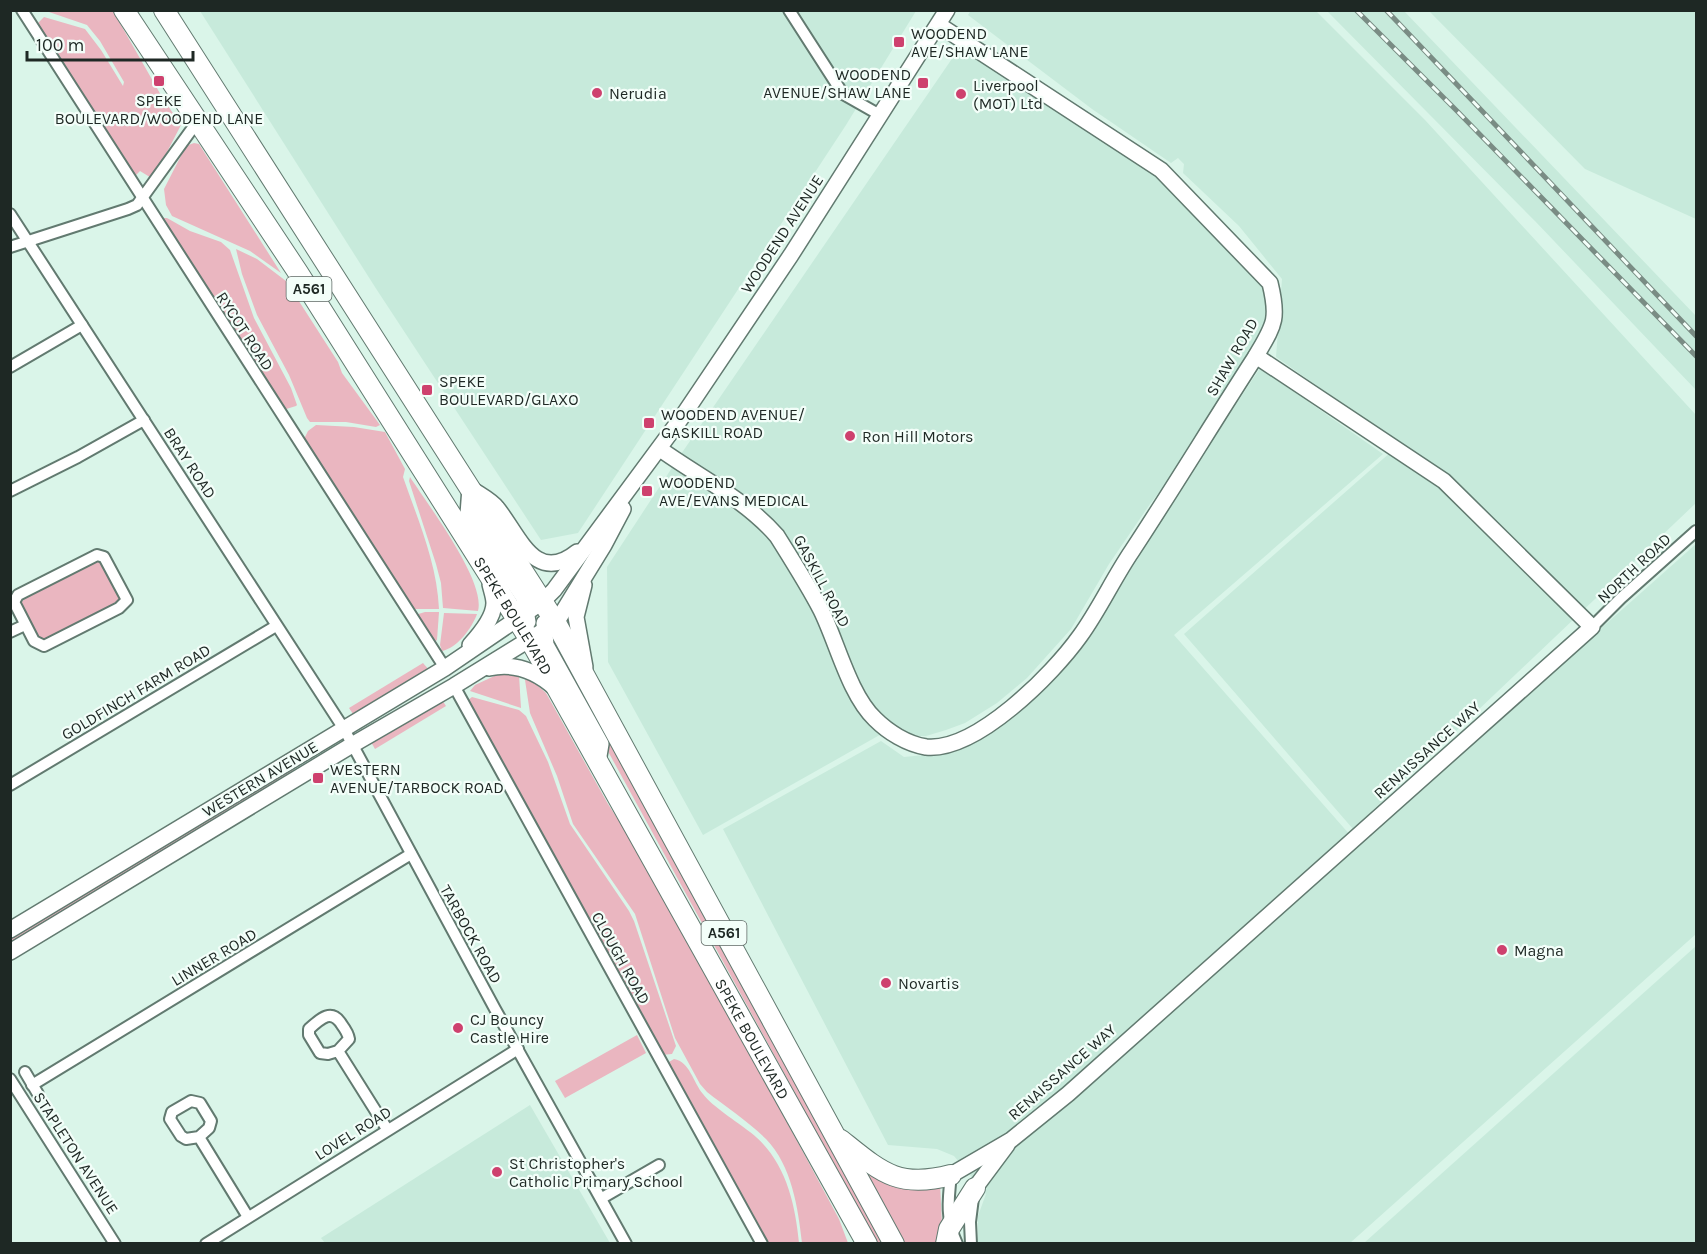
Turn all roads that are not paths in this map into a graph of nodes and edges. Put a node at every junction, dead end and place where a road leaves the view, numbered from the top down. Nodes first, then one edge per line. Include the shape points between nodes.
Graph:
1 (22, 10) edge
2 (124, 10) edge
3 (164, 10) edge
4 (789, 10) edge
5 (947, 10) edge
6 (939, 25) junction
7 (225, 106) junction
8 (880, 115) junction
9 (197, 122) junction
10 (143, 198) junction
11 (10, 214) edge
12 (28, 241) junction
13 (10, 247) edge
14 (82, 325) junction
15 (1256, 356) junction
16 (10, 367) edge
17 (144, 420) junction
18 (660, 449) junction
19 (641, 474) junction
20 (470, 488) junction
21 (10, 491) edge
22 (1696, 531) edge
23 (587, 544) junction
24 (604, 545) junction
25 (487, 572) junction
26 (528, 611) junction
27 (25, 625) junction
28 (276, 626) junction
29 (1592, 627) junction
30 (544, 631) junction
31 (10, 632) edge
32 (451, 664) junction
33 (481, 670) junction
34 (590, 685) junction
35 (454, 686) junction
36 (559, 691) junction
37 (344, 729) junction
38 (352, 745) junction
39 (927, 747) joint
40 (598, 762) junction
41 (10, 785) edge
42 (411, 854) junction
43 (10, 930) edge
44 (10, 952) edge
45 (518, 1049) junction
46 (338, 1051) dead end
47 (25, 1072) dead end
48 (10, 1079) edge
49 (15, 1096) edge
50 (387, 1129) junction
51 (832, 1132) junction
52 (199, 1137) dead end
53 (1011, 1140) junction
54 (659, 1165) dead end
55 (951, 1175) junction
56 (975, 1188) junction
57 (602, 1198) junction
58 (844, 1203) junction
59 (248, 1217) junction
60 (951, 1239) edge
61 (115, 1244) edge
62 (206, 1244) edge
63 (626, 1244) edge
64 (762, 1244) edge
65 (858, 1244) edge
66 (867, 1244) edge
67 (894, 1244) edge
68 (970, 1244) edge

1 - 10 street, RYCOT ROAD
2 - 9 highway, SPEKE BOULEVARD / A561
3 - 7 highway, SPEKE BOULEVARD / A561
4 - 8 street via 843,94
5 - 6 street, WOODEND AVENUE
6 - 8 street, WOODEND AVENUE
6 - 15 street, SHAW ROAD via 1161,171 1270,283 1274,325
7 - 9 highway
7 - 20 highway, SPEKE BOULEVARD / A561
8 - 18 street, WOODEND AVENUE
9 - 10 street
9 - 25 highway, SPEKE BOULEVARD / A561 via 299,274
10 - 12 street via 128,209
10 - 32 street, RYCOT ROAD
11 - 12 street, BRAY ROAD
12 - 13 street
12 - 14 street, BRAY ROAD
14 - 16 street
14 - 17 street, BRAY ROAD
15 - 29 street via 1444,481
15 - 39 street, SHAW ROAD via 1080,636 1037,686 1005,713 952,743
17 - 21 street
17 - 28 street, BRAY ROAD
18 - 19 street, WOODEND AVENUE
18 - 39 street, GASKILL ROAD via 768,525 821,610 857,693 874,719 904,741
19 - 23 street, WOODEND AVENUE
19 - 24 street, WOODEND AVENUE
20 - 23 street via 496,506 530,554 543,563 566,560
20 - 26 highway, SPEKE BOULEVARD / A561
22 - 29 street, NORTH ROAD
23 - 26 street, WOODEND AVENUE via 554,590
24 - 30 street, WOODEND AVENUE
24 - 34 street via 583,588 576,617
25 - 26 highway, SPEKE BOULEVARD / A561
25 - 32 street via 494,603 491,615
26 - 30 highway, SPEKE BOULEVARD / A561
26 - 30 highway, SPEKE BOULEVARD / A561
26 - 32 street, WESTERN AVENUE
27 - 27 street via 14,602 18,596 97,555 104,557 127,600 119,608 44,646 34,641
27 - 31 street
28 - 37 street, BRAY ROAD
28 - 41 street, GOLDFINCH FARM ROAD
29 - 53 street, RENAISSANCE WAY via 1068,1094
30 - 33 street, WESTERN AVENUE
30 - 34 highway, SPEKE BOULEVARD / A561
30 - 36 highway, SPEKE BOULEVARD / A561
30 - 40 street, A561 via 546,645 601,744
32 - 37 street, WESTERN AVENUE
33 - 35 street, WESTERN AVENUE
33 - 36 street via 512,665 538,675
34 - 51 highway, SPEKE BOULEVARD / A561
35 - 38 street, WESTERN AVENUE
35 - 64 street, CLOUGH ROAD
36 - 40 highway, SPEKE BOULEVARD / A561
37 - 38 street, BRAY ROAD
37 - 43 street, WESTERN AVENUE
38 - 42 street, TARBOCK ROAD
38 - 44 street, WESTERN AVENUE
40 - 58 highway, SPEKE BOULEVARD / A561
42 - 45 street, TARBOCK ROAD
42 - 47 street, LINNER ROAD via 35,1089
45 - 50 street, LOVEL ROAD
45 - 57 street, TARBOCK ROAD
46 - 50 street
48 - 49 street, STAPLETON AVENUE
49 - 61 street, STAPLETON AVENUE
50 - 59 street, LOVEL ROAD
51 - 55 highway via 871,1163 902,1180 930,1181
51 - 67 highway, SPEKE BOULEVARD / A561
52 - 59 street
53 - 55 street, RENAISSANCE WAY
53 - 56 street
54 - 57 street
55 - 60 street
56 - 60 highway
56 - 68 street
57 - 63 street, TARBOCK ROAD
58 - 65 highway
58 - 66 highway, SPEKE BOULEVARD / A561
59 - 62 street, LOVEL ROAD

